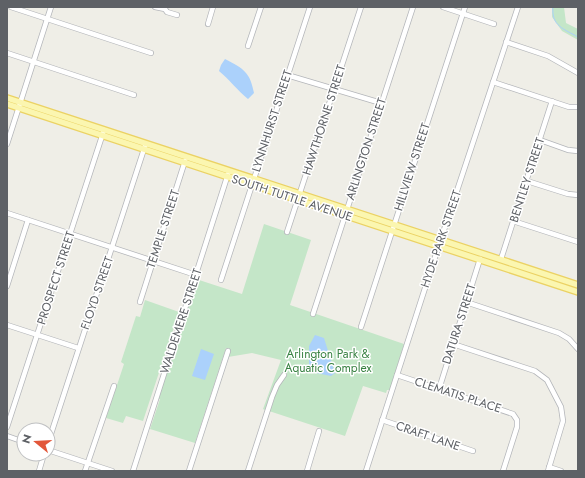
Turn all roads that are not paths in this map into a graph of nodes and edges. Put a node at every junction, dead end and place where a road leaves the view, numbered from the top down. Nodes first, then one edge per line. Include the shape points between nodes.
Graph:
1 (11, 7) edge
2 (51, 7) edge
3 (156, 7) edge
4 (214, 7) edge
5 (260, 7) edge
6 (310, 7) edge
7 (361, 7) edge
8 (413, 7) edge
9 (443, 7) edge
10 (465, 7) edge
11 (518, 7) edge
12 (166, 8) edge
13 (462, 14) junction
14 (177, 15) dead end
15 (47, 19) junction
16 (208, 24) dead end
17 (494, 24) dead end
18 (506, 42) junction
19 (248, 46) dead end
20 (7, 53) edge
21 (151, 53) dead end
22 (33, 62) junction
23 (578, 73) edge
24 (287, 75) junction
25 (493, 82) junction
26 (334, 89) junction
27 (134, 95) dead end
28 (7, 98) edge
29 (552, 101) junction
30 (7, 104) edge
31 (381, 104) junction
32 (20, 105) junction
33 (578, 107) edge
34 (103, 133) junction
35 (540, 140) junction
36 (7, 144) edge
37 (145, 146) junction
38 (578, 151) edge
39 (185, 160) junction
40 (228, 174) junction
41 (252, 181) junction
42 (527, 181) junction
43 (578, 195) edge
44 (299, 197) junction
45 (346, 212) junction
46 (7, 213) edge
47 (28, 220) junction
48 (513, 220) junction
49 (392, 228) junction
50 (288, 232) dead end
51 (70, 234) junction
52 (578, 242) edge
53 (440, 243) junction
54 (113, 248) junction
55 (480, 259) junction
56 (501, 259) junction
57 (153, 261) junction
58 (196, 275) junction
59 (221, 280) dead end
60 (578, 285) edge
61 (7, 286) edge
62 (578, 292) edge
63 (140, 302) dead end
64 (466, 302) junction
65 (313, 314) dead end
66 (7, 325) edge
67 (360, 327) dead end
68 (37, 334) junction
69 (453, 344) junction
70 (78, 348) junction
71 (578, 349) edge
72 (228, 351) dead end
73 (284, 375) dead end
74 (397, 376) junction
75 (114, 386) dead end
76 (439, 389) junction
77 (382, 420) junction
78 (55, 422) edge
79 (7, 427) edge
80 (319, 431) dead end
81 (474, 451) dead end
82 (56, 453) edge
83 (87, 463) junction
84 (549, 469) edge
85 (84, 471) edge
86 (112, 471) edge
87 (133, 471) edge
88 (189, 471) edge
89 (248, 471) edge
90 (307, 471) edge
91 (366, 471) edge
92 (503, 471) edge
93 (561, 471) edge

1 - 15 street
2 - 15 street
3 - 12 street
4 - 16 street
5 - 19 street
6 - 24 street, LYNNHURST STREET
7 - 26 street, HAWTHORNE STREET
8 - 31 street, ARLINGTON STREET
9 - 13 street
10 - 13 street, HILLVIEW STREET
11 - 18 street, HYDE PARK STREET
12 - 14 street via 167,12
13 - 17 street
13 - 49 street, HILLVIEW STREET
15 - 21 street
15 - 22 street
18 - 23 street via 548,56
18 - 25 street, HYDE PARK STREET
20 - 22 street
22 - 27 street
22 - 32 street
24 - 26 street
24 - 41 street, LYNNHURST STREET
25 - 29 street
25 - 53 street, HYDE PARK STREET
26 - 31 street
26 - 44 street, HAWTHORNE STREET
28 - 32 main road, SOUTH TUTTLE AVENUE
29 - 33 street via 569,107
29 - 35 street, BENTLEY STREET
30 - 32 main road, SOUTH TUTTLE AVENUE
31 - 45 street, ARLINGTON STREET
32 - 34 main road, SOUTH TUTTLE AVENUE
32 - 36 street
34 - 37 main road, SOUTH TUTTLE AVENUE
34 - 51 street, PROSPECT STREET
35 - 38 street
35 - 42 street, BENTLEY STREET
37 - 39 main road, SOUTH TUTTLE AVENUE
37 - 54 street, FLOYD STREET
39 - 40 main road, SOUTH TUTTLE AVENUE
39 - 57 street, TEMPLE STREET
40 - 41 main road, SOUTH TUTTLE AVENUE
40 - 58 street, WALDEMERE STREET
41 - 44 main road, SOUTH TUTTLE AVENUE
41 - 59 street, LYNNHURST STREET
42 - 43 street
42 - 48 street, BENTLEY STREET
44 - 45 main road, SOUTH TUTTLE AVENUE
44 - 50 street, HAWTHORNE STREET
45 - 49 main road, SOUTH TUTTLE AVENUE
45 - 65 street, ARLINGTON STREET
46 - 47 street
47 - 51 street
47 - 61 street
48 - 52 street
48 - 56 street, BENTLEY STREET
49 - 53 main road, SOUTH TUTTLE AVENUE
49 - 67 street, HILLVIEW STREET
51 - 54 street
51 - 68 street, PROSPECT STREET
53 - 55 main road, SOUTH TUTTLE AVENUE
53 - 56 main road, SOUTH TUTTLE AVENUE
53 - 74 street, HYDE PARK STREET
54 - 57 street
54 - 70 street, FLOYD STREET
55 - 62 main road, SOUTH TUTTLE AVENUE
55 - 64 street, DATURA STREET
56 - 60 main road, SOUTH TUTTLE AVENUE
57 - 58 street
57 - 63 street, TEMPLE STREET
58 - 87 street, WALDEMERE STREET
64 - 69 street, DATURA STREET
64 - 71 street via 559,333
66 - 68 street
68 - 70 street
68 - 79 street, PROSPECT STREET
69 - 76 street, DATURA STREET
69 - 84 street via 535,371 547,380 563,416
70 - 78 street, FLOYD STREET
72 - 88 street
73 - 89 street via 272,397
74 - 76 street, CLEMATIS PLACE
74 - 77 street, HYDE PARK STREET
75 - 83 street
76 - 92 street, CLEMATIS PLACE via 510,413 517,419 517,427
77 - 81 street, CRAFT LANE
77 - 91 street, HYDE PARK STREET
80 - 90 street
82 - 83 street
83 - 85 street
83 - 86 street
84 - 93 street

